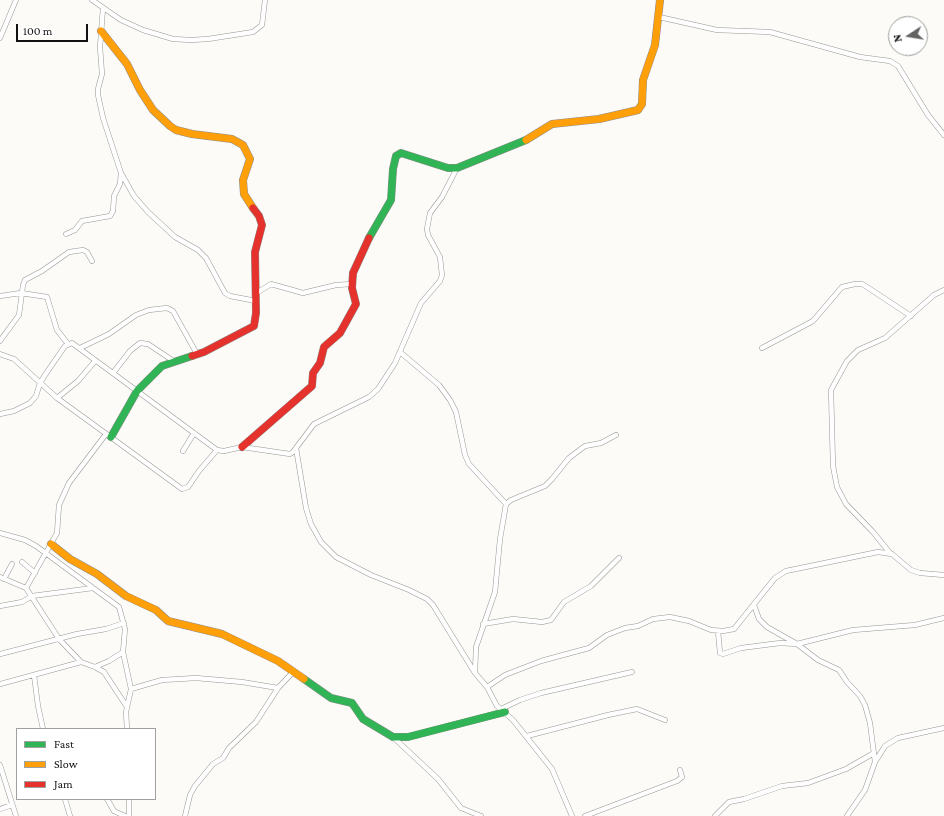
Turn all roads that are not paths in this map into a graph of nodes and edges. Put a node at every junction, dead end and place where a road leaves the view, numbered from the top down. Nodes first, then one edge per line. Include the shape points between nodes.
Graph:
1 (16, 0) edge
2 (92, 0) edge
3 (265, 0) edge
4 (660, 0) edge
5 (103, 8) junction
6 (659, 17) junction
7 (101, 31) junction
8 (0, 38) edge
9 (944, 135) edge
10 (456, 168) junction
11 (121, 173) junction
12 (66, 234) dead end
13 (92, 261) dead end
14 (352, 284) junction
15 (944, 290) edge
16 (21, 293) junction
17 (0, 296) edge
18 (256, 297) junction
19 (911, 316) junction
20 (8, 330) junction
21 (0, 333) edge
22 (0, 341) edge
23 (68, 344) junction
24 (80, 348) junction
25 (762, 348) dead end
26 (400, 352) junction
27 (0, 354) edge
28 (197, 354) junction
29 (96, 361) junction
30 (176, 362) junction
31 (113, 373) junction
32 (40, 383) junction
33 (137, 392) junction
34 (57, 398) junction
35 (0, 414) edge
36 (194, 434) junction
37 (616, 435) dead end
38 (108, 436) junction
39 (242, 447) junction
40 (296, 448) junction
41 (217, 450) junction
42 (183, 451) dead end
43 (506, 504) junction
44 (0, 533) edge
45 (51, 544) junction
46 (890, 553) junction
47 (47, 554) junction
48 (619, 558) dead end
49 (22, 562) dead end
50 (12, 564) dead end
51 (35, 573) junction
52 (944, 575) edge
53 (2, 578) edge
54 (26, 588) junction
55 (93, 588) junction
56 (32, 596) junction
57 (754, 605) junction
58 (0, 606) edge
59 (944, 618) edge
60 (124, 622) junction
61 (483, 624) junction
62 (718, 631) junction
63 (60, 639) junction
64 (797, 644) junction
65 (123, 652) junction
66 (0, 654) edge
67 (81, 662) junction
68 (95, 667) junction
69 (294, 671) junction
70 (632, 672) dead end
71 (475, 673) junction
72 (34, 675) junction
73 (0, 684) edge
74 (487, 687) junction
75 (278, 688) junction
76 (131, 689) junction
77 (127, 707) junction
78 (503, 710) junction
79 (665, 720) dead end
80 (43, 728) edge
81 (127, 728) edge
82 (944, 728) edge
83 (527, 736) junction
84 (393, 737) junction
85 (874, 753) junction
86 (875, 762) junction
87 (0, 765) edge
88 (680, 770) dead end
89 (65, 800) edge
90 (108, 800) edge
91 (129, 800) edge
92 (12, 806) junction
93 (0, 809) edge
94 (16, 816) edge
95 (70, 816) edge
96 (125, 816) edge
97 (129, 816) edge
98 (185, 816) edge
99 (481, 816) edge
100 (572, 816) edge
101 (585, 816) edge
102 (716, 816) edge
103 (847, 816) edge

1 - 8 street
2 - 5 street
3 - 5 street via 262,25 258,29 247,34 208,39 174,39 158,35 127,23
4 - 6 street
5 - 7 street
6 - 9 street via 717,30 770,32 860,57 890,61 898,66 928,115
6 - 10 street via 655,45 643,80 642,104 638,110 599,119 552,124 529,140
7 - 11 street via 102,74 98,95
7 - 18 street via 127,64 153,110 170,126 192,134 232,139 243,145 247,151 250,159 243,180 244,194 262,225 255,252
10 - 14 street via 448,168 401,153 396,156 391,200 362,250 353,273
10 - 26 street via 442,197 430,213 427,229 440,257 442,275 421,303
11 - 12 street via 110,216 82,221 76,230
11 - 18 street via 134,196 148,212 175,237 198,250 206,258 225,293 230,296
13 - 16 street via 83,250 65,254 25,280
14 - 18 street via 303,293 271,284
14 - 39 street via 356,304 354,309 343,330 324,347 320,363 313,372 310,389
15 - 19 street via 934,295
16 - 17 street
16 - 20 street via 19,315
16 - 23 street via 47,297 57,330
18 - 28 street via 256,323 252,328
19 - 25 street via 868,287 855,284 842,288 813,321
19 - 46 street via 885,338 858,350 848,361 831,390 833,466 839,491 846,504 874,532
20 - 21 street
20 - 22 street
23 - 24 street
23 - 32 street
24 - 28 street via 109,334 136,314 165,308 173,311
24 - 29 street
26 - 40 street via 391,370 369,397 314,424
26 - 43 street via 439,385 450,400 456,412 468,464
27 - 32 street via 14,359
28 - 30 street
29 - 31 street
29 - 34 street via 78,381
30 - 31 street via 148,344 140,343 130,351
30 - 33 street via 162,366
31 - 33 street
32 - 34 street
32 - 35 street via 36,396 30,403 14,411
33 - 36 street
33 - 38 street
34 - 38 street
36 - 41 street
36 - 42 street
37 - 43 street via 601,443 585,446 570,458 545,486
38 - 41 street via 183,490
38 - 45 street via 69,483 59,505 57,533
39 - 40 street via 287,454
39 - 41 street
40 - 71 street via 306,508 320,542 336,556 371,575 427,599
43 - 61 street via 495,592
44 - 47 street via 25,540
45 - 47 street
45 - 69 street via 126,596 159,612 165,619 222,634 266,654
46 - 52 street via 920,574
46 - 57 street via 860,554 786,571 777,576
47 - 51 street
47 - 55 street
48 - 61 street via 592,586 564,602 551,620 542,622 513,619
49 - 51 street
50 - 53 street
51 - 54 street
53 - 54 street
54 - 56 street
55 - 56 street
55 - 60 street via 116,604
56 - 58 street via 22,602
56 - 63 street
57 - 62 street via 737,628
57 - 64 street via 759,619 767,628
59 - 64 street via 915,625 853,630
60 - 63 street via 106,629
60 - 65 street
61 - 71 street via 476,647
62 - 64 street via 721,654 747,647
62 - 74 street via 678,618 653,619 638,626 619,630 589,648 541,661 505,675
63 - 66 street
63 - 67 street
64 - 85 street via 818,660 839,670 860,696 870,723
65 - 68 street
65 - 76 street
67 - 68 street
67 - 72 street
68 - 77 street via 110,679
69 - 75 street
69 - 84 street via 331,698 352,703 363,719
70 - 78 street via 541,692
71 - 74 street
72 - 73 street
72 - 80 street
74 - 78 street via 497,706
75 - 76 street via 196,678 162,680
75 - 98 street via 256,722 229,748 223,758 213,764 195,786
76 - 77 street
77 - 81 street
78 - 83 street
78 - 84 street via 432,732 401,738
79 - 83 street via 637,710
82 - 86 street via 892,740
83 - 100 street via 552,769
84 - 99 street via 438,779 461,808
85 - 86 street
85 - 102 street via 846,769 808,783 782,786 730,802
86 - 103 street via 866,788
87 - 92 street
88 - 101 street via 682,776 677,781
89 - 95 street
90 - 96 street via 114,811
91 - 97 street
92 - 93 street
92 - 94 street

